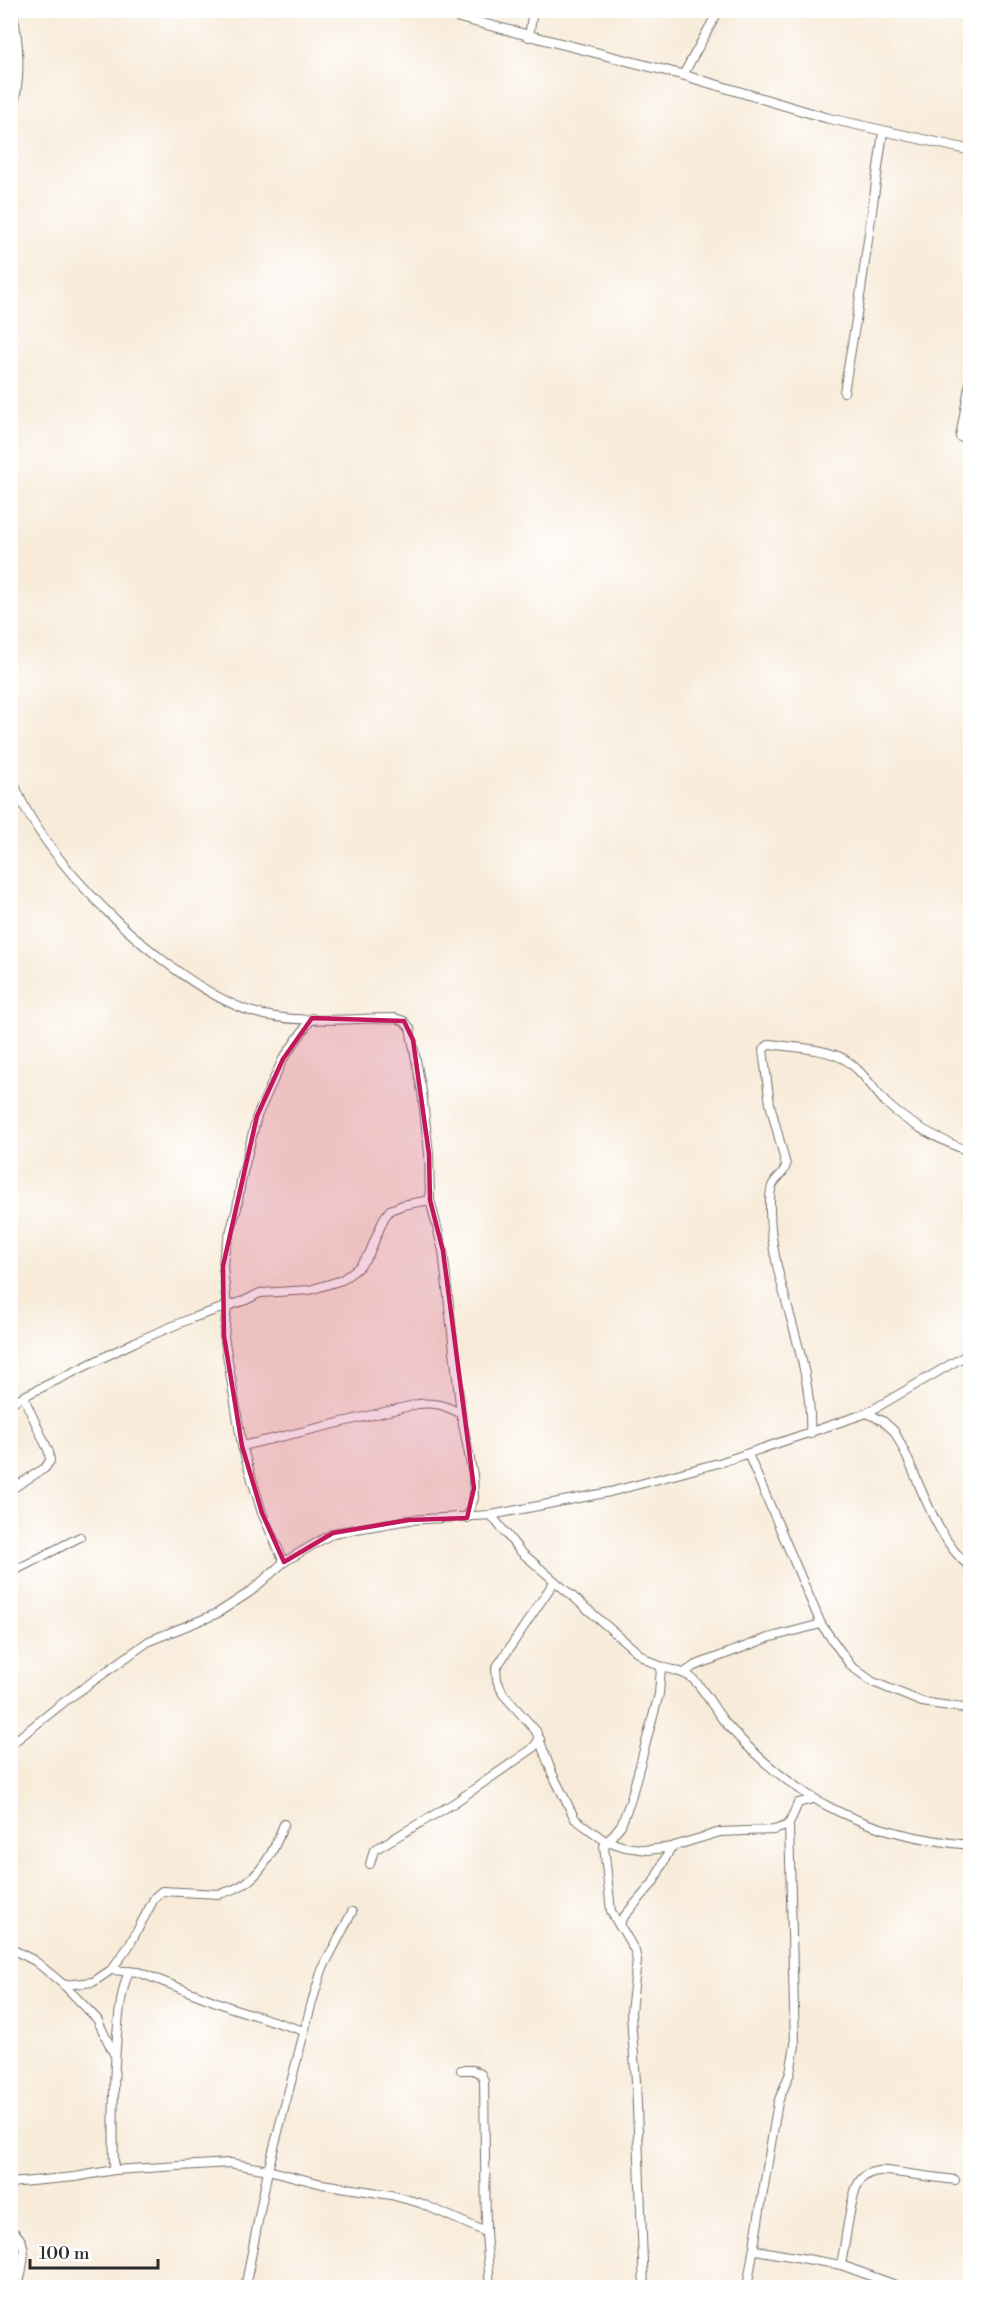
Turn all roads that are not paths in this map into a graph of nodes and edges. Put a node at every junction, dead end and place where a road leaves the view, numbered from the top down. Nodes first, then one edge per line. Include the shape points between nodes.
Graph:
1 (12, 10) edge
2 (430, 10) edge
3 (534, 10) edge
4 (719, 10) edge
5 (529, 37) junction
6 (683, 75) junction
7 (10, 116) edge
8 (883, 132) junction
9 (970, 150) edge
10 (970, 382) edge
11 (844, 392) dead end
12 (964, 432) edge
13 (10, 769) edge
14 (312, 1018) junction
15 (970, 1152) edge
16 (430, 1200) junction
17 (227, 1307) junction
18 (970, 1353) edge
19 (24, 1398) junction
20 (10, 1403) edge
21 (867, 1413) junction
22 (461, 1414) junction
23 (810, 1434) junction
24 (242, 1446) junction
25 (748, 1455) junction
26 (10, 1490) edge
27 (491, 1515) junction
28 (466, 1518) junction
29 (80, 1537) dead end
30 (284, 1562) junction
31 (970, 1567) edge
32 (10, 1573) edge
33 (554, 1582) junction
34 (821, 1624) junction
35 (662, 1667) junction
36 (684, 1673) junction
37 (970, 1709) edge
38 (540, 1739) junction
39 (10, 1745) edge
40 (813, 1799) junction
41 (284, 1824) dead end
42 (789, 1824) junction
43 (608, 1842) junction
44 (970, 1845) edge
45 (672, 1847) junction
46 (369, 1864) dead end
47 (352, 1912) dead end
48 (621, 1927) junction
49 (10, 1948) edge
50 (111, 1970) junction
51 (129, 1971) junction
52 (64, 1985) junction
53 (304, 2031) junction
54 (115, 2057) junction
55 (461, 2070) dead end
56 (114, 2170) junction
57 (268, 2170) junction
58 (955, 2180) dead end
59 (10, 2183) edge
60 (10, 2230) edge
61 (486, 2232) junction
62 (755, 2250) junction
63 (841, 2265) junction
64 (11, 2279) edge
65 (20, 2286) edge
66 (747, 2287) edge
67 (245, 2288) edge
68 (490, 2288) edge
69 (644, 2288) edge
70 (904, 2288) edge

1 - 7 street via 18,50 17,84
2 - 5 street
3 - 5 street
4 - 6 street
5 - 6 street
6 - 8 street
8 - 9 street
8 - 11 street
10 - 12 street
13 - 14 street via 21,801 64,864 150,951 187,979 253,1011
14 - 16 street via 395,1018 410,1028 422,1092
14 - 17 street via 283,1059 257,1116 224,1254
15 - 23 street via 904,1117 852,1065 833,1054 771,1044 763,1050 770,1104 786,1166 773,1185 771,1232 809,1394
16 - 17 street via 390,1210 369,1254 342,1280 310,1290 260,1293
16 - 22 street via 443,1251
17 - 19 street via 135,1342
17 - 24 street via 224,1336
18 - 21 street
19 - 20 street
19 - 26 street via 50,1461
21 - 23 street
21 - 31 street via 894,1431 935,1518 958,1557
22 - 24 street via 443,1404 418,1404
22 - 28 street via 474,1488
23 - 25 street
24 - 30 street via 262,1513
25 - 27 street via 610,1492
25 - 34 street
27 - 28 street
27 - 33 street via 520,1551
28 - 30 street via 410,1520 333,1533
29 - 32 street
30 - 39 street via 216,1614 149,1641
33 - 35 street via 643,1657
33 - 38 street via 496,1668 503,1694
34 - 36 street via 768,1638
34 - 37 street via 851,1666 873,1682 922,1702
35 - 36 street
35 - 43 street via 659,1694 630,1802 621,1825
36 - 40 street via 752,1751
38 - 43 street via 575,1819
38 - 46 street via 454,1803 374,1850
40 - 42 street via 798,1803
40 - 44 street via 880,1828
41 - 50 street via 268,1860 243,1884 218,1894 162,1891
42 - 45 street via 774,1830 720,1832
42 - 62 street via 795,2045 790,2073 778,2102
43 - 45 street via 648,1850
43 - 48 street via 604,1856 611,1911
45 - 48 street via 653,1883 621,1920
47 - 53 street via 322,1970
48 - 69 street via 637,1960 631,2010
49 - 52 street via 35,1961
50 - 51 street
50 - 52 street via 93,1982
51 - 53 street
51 - 54 street via 121,2001
52 - 54 street via 97,2019
53 - 57 street
54 - 56 street
55 - 61 street via 473,2070 484,2081
56 - 57 street via 230,2163
56 - 59 street
57 - 61 street via 420,2203
57 - 67 street
58 - 63 street via 887,2170 869,2173 856,2185
60 - 65 street via 19,2235 24,2249
61 - 68 street
62 - 63 street
62 - 66 street
63 - 70 street
64 - 65 street

